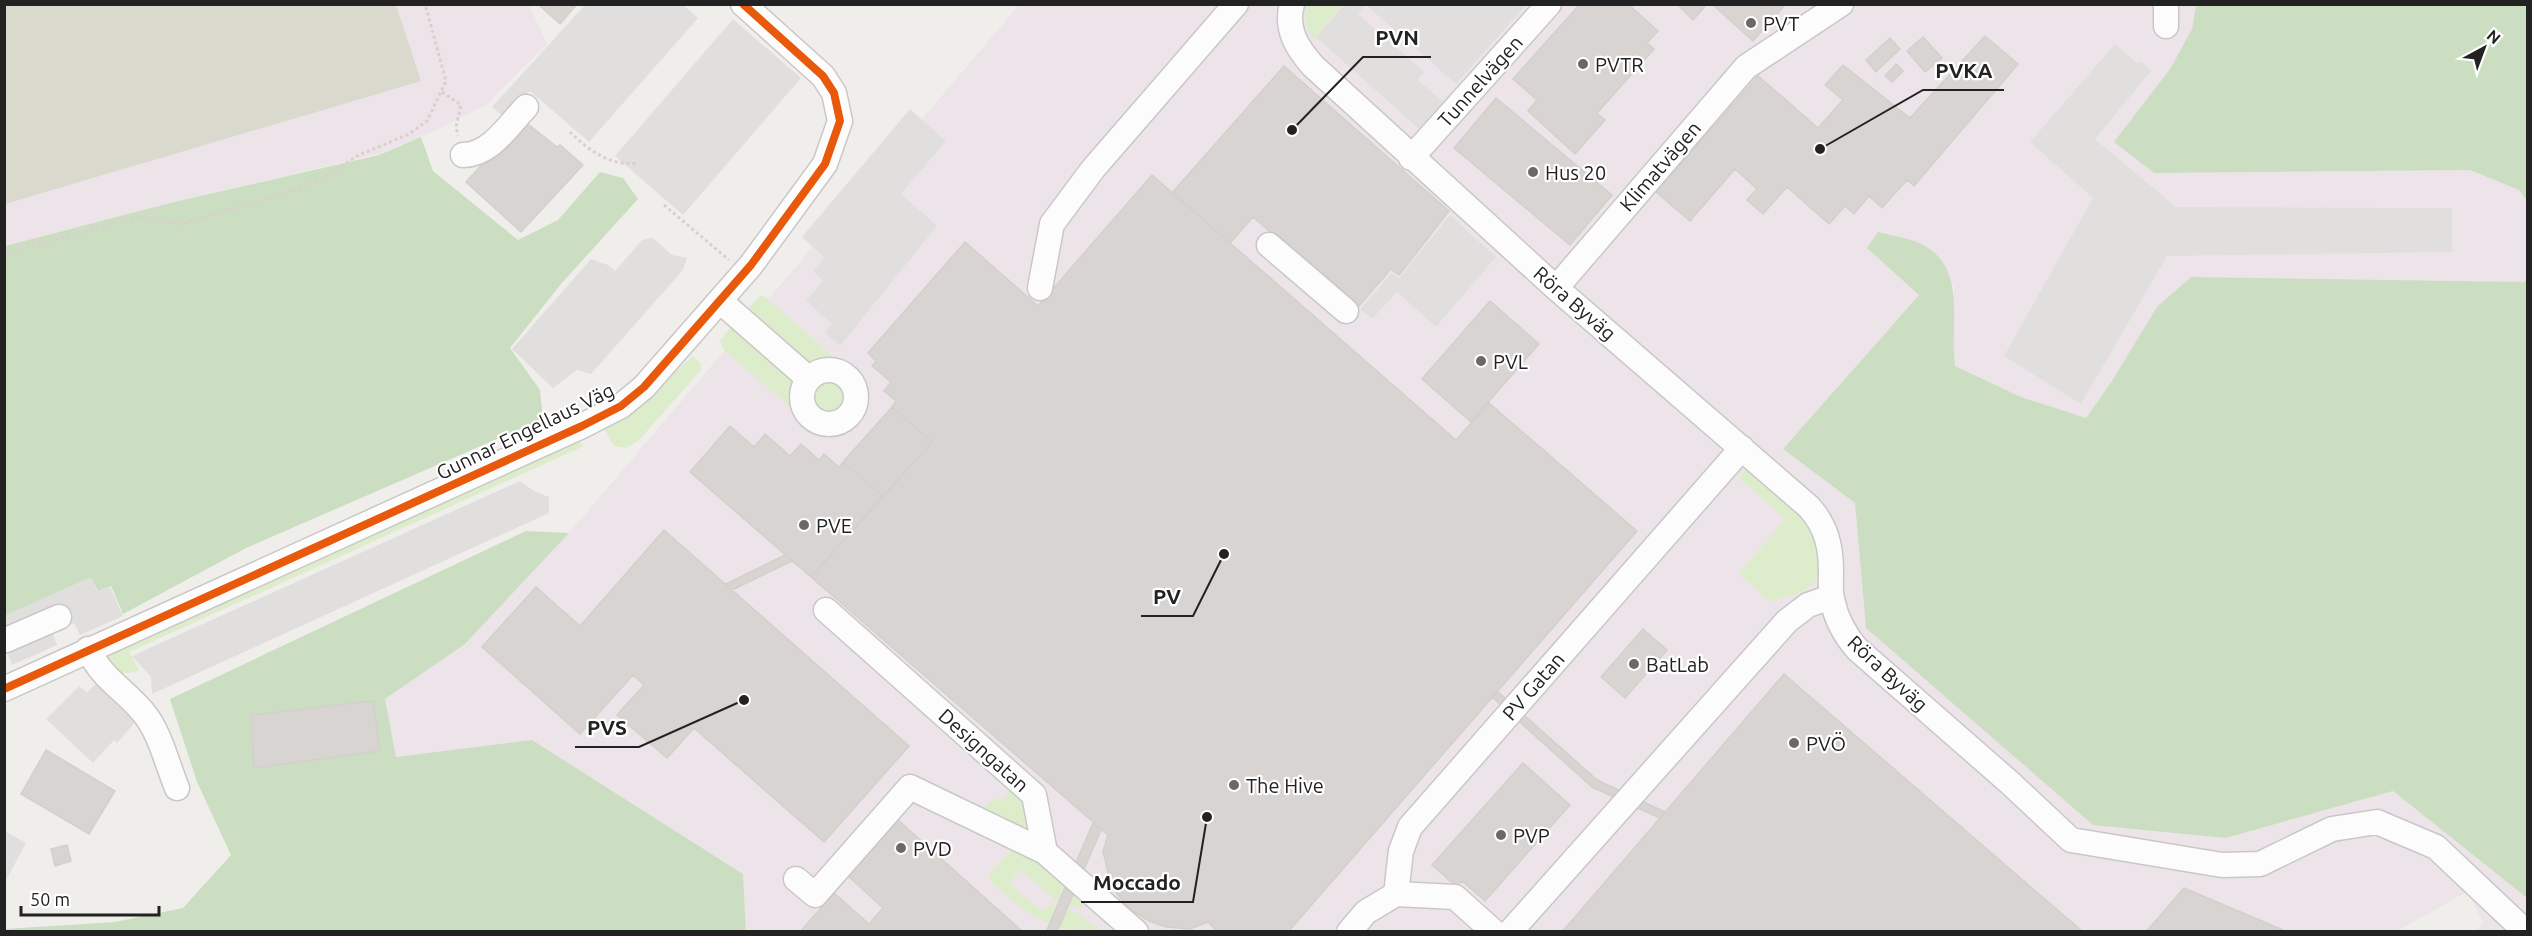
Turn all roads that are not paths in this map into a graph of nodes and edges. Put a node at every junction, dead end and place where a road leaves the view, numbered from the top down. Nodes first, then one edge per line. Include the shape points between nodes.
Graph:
1 (743, 4) edge
2 (1236, 4) edge
3 (1292, 4) edge
4 (1549, 4) edge
5 (1809, 4) edge
6 (1841, 4) edge
7 (1770, 51) junction
8 (526, 107) dead end
9 (463, 155) road end
10 (1412, 158) junction
11 (1269, 245) dead end
12 (1040, 288) dead end
13 (1556, 288) junction
14 (720, 301) junction
15 (1346, 311) dead end
16 (809, 379) dead end
17 (1742, 448) junction
18 (1831, 597) junction
19 (826, 610) dead end
20 (59, 617) dead end
21 (6, 640) dead end
22 (88, 649) junction
23 (4, 689) edge
24 (177, 788) dead end
25 (1045, 852) junction
26 (796, 879) dead end
27 (1396, 894) junction
28 (2524, 929) edge
29 (1136, 932) edge
30 (1349, 932) edge
31 (1494, 932) edge
32 (1510, 932) edge

1 - 14 street, Gunnar Engellaus Väg via 823,76 834,93 840,121 825,164
2 - 12 street via 1094,169 1052,224
3 - 10 street, Röra Byväg via 1289,17 1297,48
4 - 10 street, Tunnelvägen
5 - 7 street, Klimatvägen
6 - 7 street, Klimatvägen
7 - 13 street, Klimatvägen via 1746,67
8 - 9 street via 489,147 476,155
10 - 13 street, Röra Byväg
11 - 15 street
13 - 17 street, Röra Byväg
14 - 16 street
14 - 22 street, Gunnar Engellaus Väg via 644,387 621,406
17 - 18 street, Röra Byväg via 1820,519 1828,537
17 - 27 street, PV Gatan via 1410,827 1401,851
18 - 28 street, Röra Byväg via 1838,620 1857,649 2071,840 2222,865 2260,864 2332,829 2377,822 2436,847
18 - 32 street via 1808,605 1787,621
19 - 25 street, Designgatan via 1034,795
20 - 21 street
22 - 23 street, Gunnar Engellaus Väg
22 - 24 street via 96,666 143,712
25 - 26 street via 910,787 815,895
25 - 29 street
27 - 30 street via 1366,912
27 - 31 street via 1455,897

